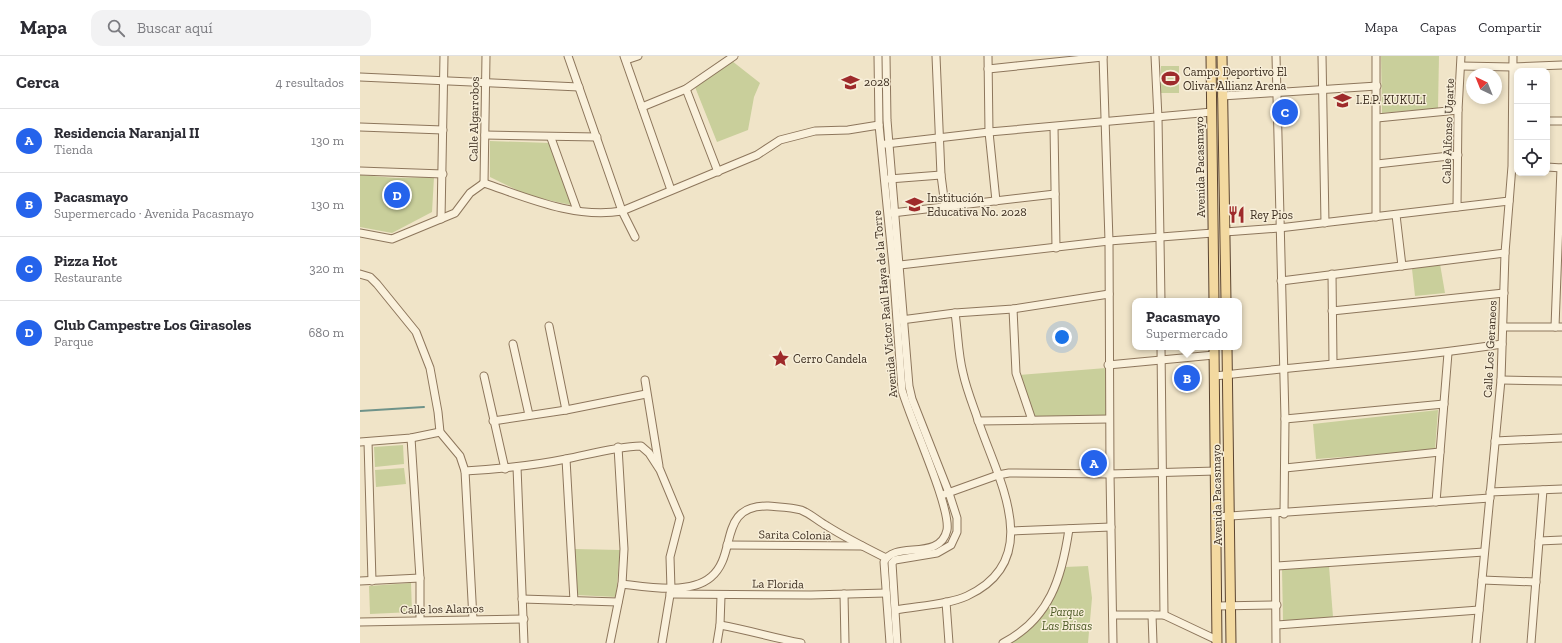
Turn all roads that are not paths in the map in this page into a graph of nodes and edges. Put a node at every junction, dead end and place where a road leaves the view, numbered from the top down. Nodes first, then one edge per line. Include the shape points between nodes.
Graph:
1 (444, 56) edge
2 (486, 56) edge
3 (568, 56) edge
4 (638, 56) edge
5 (734, 56) edge
6 (878, 56) edge
7 (886, 56) edge
8 (936, 56) edge
9 (988, 56) edge
10 (1103, 56) edge
11 (1155, 56) edge
12 (1211, 56) edge
13 (1222, 56) edge
14 (1276, 56) edge
15 (1322, 56) edge
16 (1376, 56) edge
17 (1461, 56) edge
18 (1513, 56) edge
19 (625, 58) edge
20 (1461, 66) junction
21 (1562, 66) edge
22 (1513, 67) junction
23 (988, 69) junction
24 (360, 77) edge
25 (444, 81) junction
26 (485, 84) junction
27 (1377, 86) junction
28 (579, 87) junction
29 (686, 88) junction
30 (1324, 90) junction
31 (1277, 93) junction
32 (1222, 96) junction
33 (1514, 104) edge
34 (642, 107) junction
35 (1458, 110) junction
36 (1212, 112) junction
37 (1158, 118) junction
38 (1377, 118) junction
39 (1550, 121) edge
40 (1562, 121) edge
41 (1105, 123) junction
42 (879, 125) junction
43 (1054, 127) junction
44 (360, 128) edge
45 (443, 130) junction
46 (989, 132) junction
47 (485, 135) junction
48 (938, 136) junction
49 (597, 137) junction
50 (551, 138) junction
51 (890, 143) junction
52 (882, 144) junction
53 (1458, 155) junction
54 (1377, 164) junction
55 (1514, 166) edge
56 (1550, 168) edge
57 (1562, 168) edge
58 (360, 171) edge
59 (718, 172) junction
60 (443, 174) junction
61 (941, 175) junction
62 (893, 179) junction
63 (885, 180) junction
64 (484, 183) junction
65 (671, 190) junction
66 (1055, 194) junction
67 (996, 201) junction
68 (1509, 201) junction
69 (945, 206) junction
70 (1457, 207) junction
71 (577, 210) junction
72 (622, 211) junction
73 (892, 213) junction
74 (1396, 215) junction
75 (1376, 217) junction
76 (441, 219) junction
77 (1561, 220) edge
78 (1325, 223) junction
79 (1279, 228) junction
80 (1225, 232) junction
81 (360, 233) edge
82 (1213, 233) junction
83 (1160, 236) junction
84 (635, 237) dead end
85 (1109, 241) junction
86 (1056, 248) junction
87 (1505, 253) junction
88 (900, 265) junction
89 (1402, 266) junction
90 (1560, 273) edge
91 (360, 274) edge
92 (1332, 274) junction
93 (1281, 281) junction
94 (1504, 293) junction
95 (1109, 294) junction
96 (1161, 298) edge
97 (1214, 298) edge
98 (1226, 298) edge
99 (1013, 309) junction
100 (1332, 311) junction
101 (955, 313) junction
102 (905, 319) junction
103 (897, 320) junction
104 (549, 326) dead end
105 (1503, 327) junction
106 (1558, 327) edge
107 (514, 344) dead end
108 (1502, 344) junction
109 (1161, 350) edge
110 (1227, 350) edge
111 (1214, 351) edge
112 (1448, 352) junction
113 (1162, 360) junction
114 (1333, 363) junction
115 (1108, 365) junction
116 (1283, 368) junction
117 (1227, 374) junction
118 (484, 376) dead end
119 (1215, 376) junction
120 (645, 380) dead end
121 (1501, 380) junction
122 (1562, 381) edge
123 (646, 394) junction
124 (1444, 404) junction
125 (566, 410) junction
126 (529, 415) junction
127 (1109, 419) junction
128 (1285, 419) junction
129 (1032, 420) junction
130 (493, 421) junction
131 (978, 422) junction
132 (440, 432) junction
133 (411, 438) junction
134 (1562, 438) edge
135 (1496, 441) junction
136 (360, 442) edge
137 (368, 442) junction
138 (618, 447) junction
139 (1440, 452) junction
140 (566, 459) junction
141 (517, 467) junction
142 (1285, 468) junction
143 (505, 469) junction
144 (660, 470) junction
145 (465, 471) junction
146 (1216, 471) junction
147 (1163, 473) junction
148 (1110, 474) junction
149 (998, 475) junction
150 (1562, 489) edge
151 (1543, 490) junction
152 (949, 493) junction
153 (1490, 495) junction
154 (940, 496) junction
155 (1436, 502) junction
156 (1275, 514) junction
157 (1284, 514) junction
158 (1230, 516) junction
159 (1216, 517) junction
160 (1111, 527) junction
161 (1069, 529) junction
162 (1012, 530) junction
163 (1562, 540) edge
164 (1539, 541) junction
165 (727, 545) junction
166 (862, 546) junction
167 (1484, 552) junction
168 (886, 558) junction
169 (1277, 566) junction
170 (420, 578) junction
171 (1482, 580) junction
172 (360, 581) edge
173 (372, 581) junction
174 (1536, 582) junction
175 (622, 584) junction
176 (670, 592) junction
177 (886, 593) junction
178 (844, 594) junction
179 (721, 596) junction
180 (522, 599) junction
181 (574, 601) junction
182 (618, 602) junction
183 (946, 602) junction
184 (1277, 605) junction
185 (1217, 606) junction
186 (1230, 606) junction
187 (896, 610) junction
188 (1480, 610) junction
189 (1113, 615) junction
190 (1152, 615) junction
191 (1164, 615) junction
192 (473, 619) junction
193 (524, 619) junction
194 (420, 620) junction
195 (360, 622) edge
196 (720, 625) junction
197 (1277, 625) junction
198 (1217, 642) edge
199 (524, 643) edge
200 (610, 643) edge
201 (662, 643) edge
202 (717, 643) edge
203 (801, 643) edge
204 (845, 643) edge
205 (890, 643) edge
206 (897, 643) edge
207 (949, 643) edge
208 (1003, 643) edge
209 (1113, 643) edge
210 (1153, 643) edge
211 (1231, 643) edge
212 (1276, 643) edge
213 (1476, 643) edge
214 (1531, 643) edge

1 - 25 street
2 - 26 street, Calle Algarrobos
3 - 28 street
4 - 19 street
5 - 29 street
6 - 42 street, Avenida Víctor Raúl Haya de la Torre
7 - 51 street
8 - 48 street
9 - 23 street
10 - 23 street
10 - 41 street
11 - 37 street
12 - 36 main road, Avenida Pacasmayo
13 - 32 main road, Avenida Pacasmayo
14 - 31 street
15 - 30 street
16 - 27 street
17 - 20 street, Calle Alfonso Ugarte
18 - 22 street, Calle Los Geraneos
19 - 34 street
20 - 22 street
20 - 35 street, Calle Alfonso Ugarte
21 - 22 street
22 - 33 street, Calle Los Geraneos
23 - 46 street
24 - 25 street
25 - 26 street
25 - 45 street
26 - 28 street
26 - 47 street, Calle Algarrobos
27 - 30 street
27 - 38 street
28 - 49 street
29 - 34 street
29 - 59 street
30 - 31 street
30 - 78 street
31 - 32 street
31 - 79 street
32 - 80 main road, Avenida Pacasmayo
34 - 65 street
35 - 38 street
35 - 53 street, Calle Alfonso Ugarte
36 - 37 street
36 - 82 main road, Avenida Pacasmayo
37 - 41 street
37 - 83 street
38 - 54 street
39 - 40 street
41 - 43 street
41 - 85 street
42 - 52 street, Avenida Víctor Raúl Haya de la Torre
42 - 59 street via 848,130 815,131 780,140 757,155
43 - 46 street
43 - 66 street
44 - 45 street
45 - 60 street
46 - 48 street
46 - 67 street
47 - 50 street
47 - 64 street, Calle Algarrobos
48 - 51 street
48 - 61 street
49 - 50 street
49 - 72 street
50 - 71 street
51 - 52 street
51 - 62 street
52 - 63 street, Avenida Víctor Raúl Haya de la Torre
53 - 54 street
53 - 70 street, Calle Alfonso Ugarte
54 - 75 street
55 - 68 street, Calle Los Geraneos
56 - 57 street
57 - 77 street
58 - 60 street
59 - 65 street
60 - 76 street
61 - 62 street
61 - 69 street
62 - 63 street
62 - 73 street
63 - 73 street, Avenida Víctor Raúl Haya de la Torre
64 - 71 street via 530,200
64 - 76 street via 470,193 455,213
65 - 72 street
66 - 67 street
66 - 86 street
67 - 69 street
68 - 70 street
68 - 87 street, Calle Los Geraneos
69 - 73 street
70 - 74 street
71 - 72 street via 605,214
72 - 84 street
73 - 88 street
73 - 103 street, Avenida Víctor Raúl Haya de la Torre
74 - 75 street
74 - 89 street
75 - 78 street
76 - 81 street via 392,239
77 - 90 street
78 - 79 street
79 - 80 street
79 - 93 street
80 - 98 main road, Avenida Pacasmayo
82 - 83 street
82 - 97 main road, Avenida Pacasmayo
83 - 85 street
83 - 96 street
85 - 86 street
85 - 95 street
86 - 88 street
87 - 89 street
87 - 94 street, Calle Los Geraneos
88 - 102 street
89 - 92 street
90 - 106 street
91 - 132 street via 377,284 416,332 430,368
92 - 93 street
92 - 100 street
93 - 116 street
94 - 100 street
94 - 105 street, Calle Los Geraneos
95 - 99 street
95 - 115 street
99 - 101 street
99 - 129 street via 1016,373
100 - 114 street
101 - 102 street
101 - 131 street via 963,373
102 - 103 street
102 - 152 street via 912,399
103 - 154 street, Avenida Víctor Raúl Haya de la Torre via 902,390
104 - 125 street
105 - 106 street
105 - 108 street, Calle Los Geraneos
107 - 126 street
108 - 112 street
108 - 121 street, Calle Los Geraneos
109 - 113 street
110 - 117 main road, Avenida Pacasmayo
111 - 113 street
111 - 119 main road, Avenida Pacasmayo
112 - 114 street
112 - 124 street
113 - 115 street
113 - 147 street
114 - 116 street
115 - 127 street
116 - 117 street
116 - 128 street
117 - 119 street
117 - 158 main road, Avenida Pacasmayo
118 - 130 street
119 - 146 main road, Avenida Pacasmayo
120 - 123 street
121 - 122 street
121 - 135 street, Calle Los Geraneos
123 - 125 street
123 - 144 street
124 - 128 street
124 - 139 street
125 - 126 street
126 - 130 street
127 - 129 street
127 - 148 street
128 - 142 street
129 - 131 street
130 - 143 street
131 - 149 street
132 - 133 street
132 - 145 street via 460,456
133 - 137 street
133 - 170 street
134 - 135 street
135 - 153 street, Calle Los Geraneos
136 - 137 street
137 - 173 street
138 - 140 street
138 - 144 street via 641,446 649,452
138 - 175 street via 624,549
139 - 142 street
139 - 155 street
140 - 141 street
140 - 181 street
141 - 143 street
141 - 180 street
142 - 157 street
143 - 145 street
144 - 176 street via 680,518 670,557
145 - 192 street
146 - 147 street
146 - 159 main road, Avenida Pacasmayo
147 - 148 street
147 - 191 street
148 - 149 street
148 - 160 street
149 - 152 street
149 - 162 street via 1007,502
150 - 151 street
151 - 153 street
151 - 164 street
152 - 154 street
152 - 187 street via 957,518 956,536 950,545 937,553 895,560 892,563
153 - 155 street
153 - 167 street, Calle Los Geraneos
154 - 168 street, Avenida Víctor Raúl Haya de la Torre via 948,526 944,539 935,546 892,553
155 - 157 street
156 - 157 street
156 - 158 street
156 - 169 street
158 - 159 street
158 - 186 main road, Avenida Pacasmayo
159 - 185 main road, Avenida Pacasmayo
160 - 161 street
160 - 189 street
161 - 162 street
161 - 208 street via 1065,557 1056,586 1036,620
162 - 183 street via 1006,557 1000,570 991,580 967,596
163 - 164 street
164 - 174 street
165 - 166 street, Sarita Colonia
165 - 166 street via 730,531 744,511 764,506 800,510
165 - 176 street via 720,565 710,578 702,583
166 - 168 street
167 - 169 street
167 - 171 street, Calle Los Geraneos
168 - 177 street
169 - 184 street
170 - 173 street
170 - 194 street
171 - 174 street
171 - 188 street, Calle Los Geraneos
172 - 173 street
174 - 214 street
175 - 176 street
175 - 182 street
176 - 179 street, La Florida
176 - 201 street
177 - 178 street, La Florida
177 - 205 street
178 - 179 street, La Florida
178 - 204 street
179 - 196 street
180 - 181 street
180 - 193 street
181 - 182 street
182 - 200 street
183 - 187 street
183 - 207 street
184 - 186 street
184 - 197 street
185 - 186 street
185 - 198 main road, Avenida Pacasmayo
186 - 211 main road, Avenida Pacasmayo
187 - 206 street
188 - 197 street
188 - 213 street, Calle Los Geraneos
189 - 190 street
189 - 209 street
190 - 191 street
190 - 210 street
191 - 198 street
192 - 193 street, Calle los Alamos
192 - 194 street, Calle los Alamos
193 - 199 street
194 - 195 street, Calle los Alamos
196 - 202 street
196 - 203 street via 753,630 782,640
197 - 212 street

